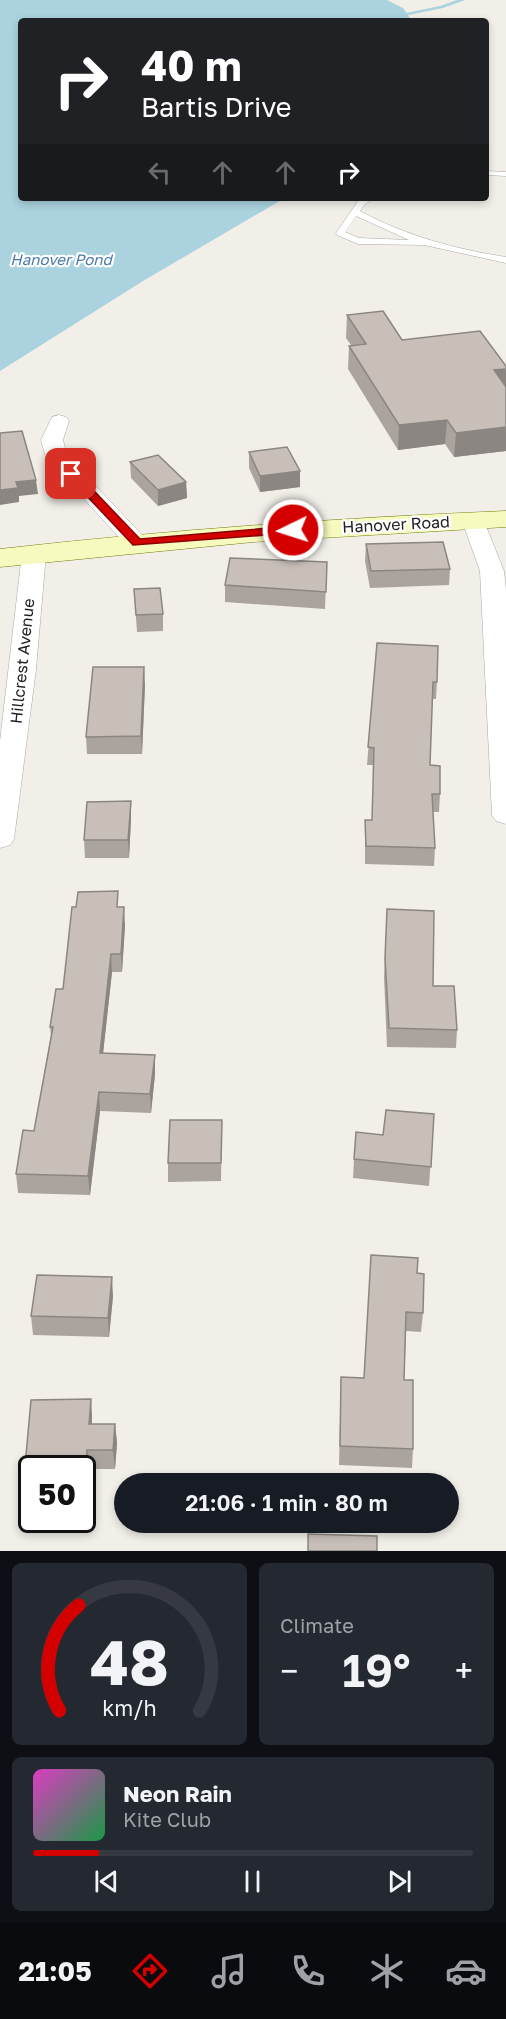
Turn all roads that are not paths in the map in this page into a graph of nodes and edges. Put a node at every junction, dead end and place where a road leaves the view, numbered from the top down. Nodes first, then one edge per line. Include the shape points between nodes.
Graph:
1 (489, 173) edge
2 (506, 174) edge
3 (365, 201) edge
4 (355, 212) junction
5 (428, 243) junction
6 (506, 260) edge
7 (59, 421) dead end
8 (506, 519) edge
9 (473, 520) junction
10 (137, 543) junction
11 (34, 554) junction
12 (0, 558) edge
13 (506, 815) edge
14 (0, 839) edge

1 - 2 lane
3 - 4 lane
4 - 5 lane
4 - 5 lane via 340,233 358,241
5 - 6 lane
7 - 10 street via 52,440 57,459
8 - 9 main road, Hanover Road
9 - 10 main road, Hanover Road
9 - 13 street via 492,572 495,598
10 - 11 main road, Hanover Road
11 - 12 main road, Hanover Road
11 - 14 street, Hillcrest Avenue

